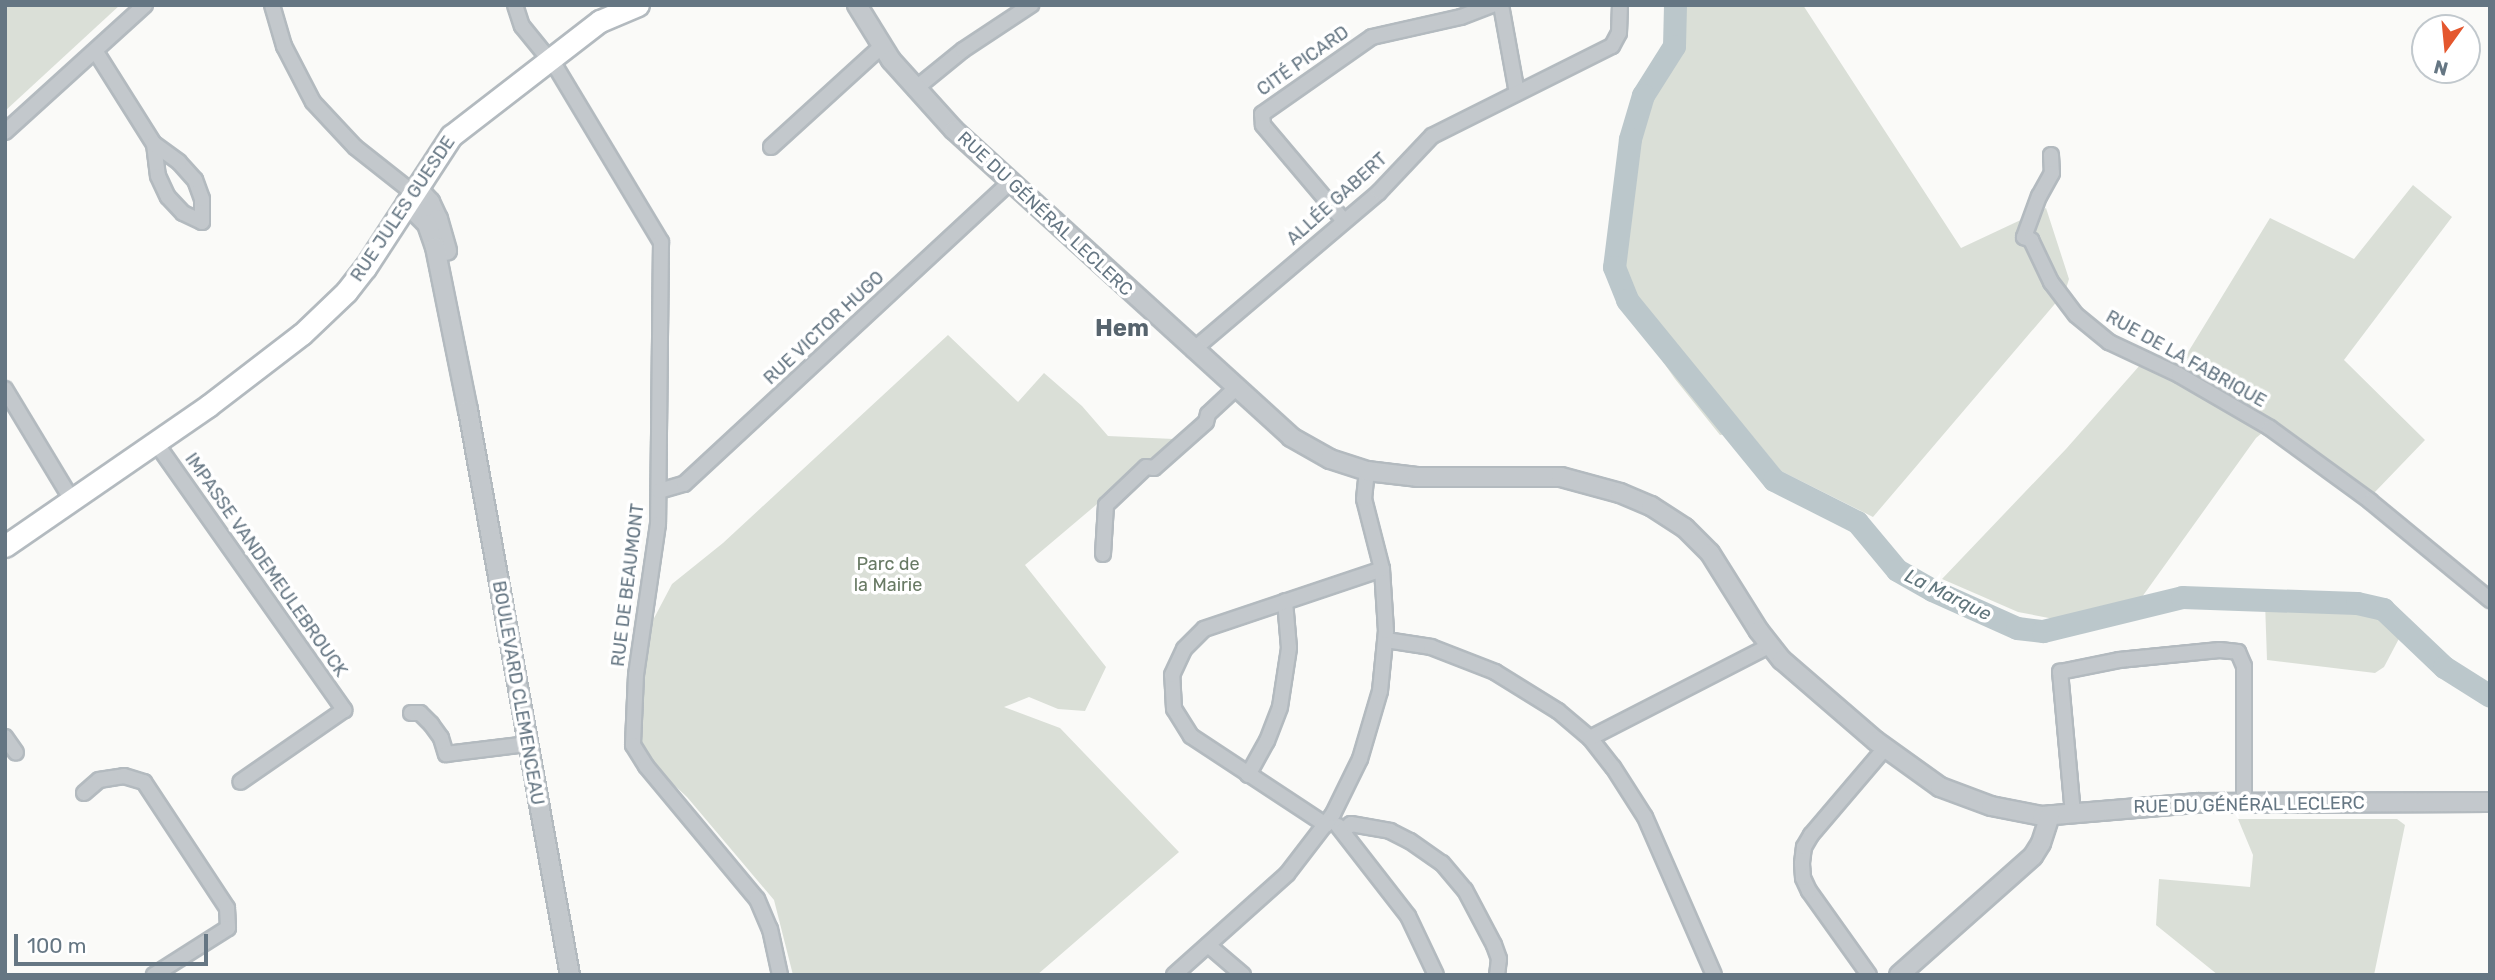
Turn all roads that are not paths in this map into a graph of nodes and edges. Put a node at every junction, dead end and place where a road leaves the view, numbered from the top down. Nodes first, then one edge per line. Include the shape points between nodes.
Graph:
1 (145, 5) edge
2 (272, 5) edge
3 (514, 5) edge
4 (638, 5) edge
5 (857, 5) edge
6 (1031, 5) edge
7 (1493, 5) edge
8 (1501, 5) edge
9 (1620, 5) edge
10 (882, 46) junction
11 (96, 52) junction
12 (549, 58) junction
13 (915, 89) junction
14 (1517, 93) junction
15 (5, 132) edge
16 (154, 144) junction
17 (771, 147) dead end
18 (2051, 155) dead end
19 (1010, 182) junction
20 (411, 194) junction
21 (1344, 221) junction
22 (1193, 349) junction
23 (1236, 388) junction
24 (5, 389) edge
25 (156, 443) junction
26 (1367, 471) junction
27 (659, 491) junction
28 (72, 500) junction
29 (5, 546) edge
30 (1103, 554) dead end
31 (1382, 569) junction
32 (2490, 600) edge
33 (1285, 601) junction
34 (1386, 640) junction
35 (1769, 646) junction
36 (411, 713) dead end
37 (5, 737) edge
38 (1590, 738) junction
39 (528, 744) junction
40 (1885, 748) junction
41 (16, 753) dead end
42 (1248, 775) junction
43 (240, 782) dead end
44 (84, 793) dead end
45 (2490, 802) edge
46 (2244, 804) junction
47 (2073, 814) junction
48 (2050, 816) junction
49 (1327, 823) junction
50 (1344, 830) junction
51 (1208, 945) junction
52 (154, 975) edge
53 (570, 975) edge
54 (780, 975) edge
55 (1174, 975) edge
56 (1243, 975) edge
57 (1436, 975) edge
58 (1497, 975) edge
59 (1714, 975) edge
60 (1869, 975) edge
61 (1899, 975) edge

1 - 11 street
2 - 20 street via 284,46 313,102 355,148
3 - 12 street, RUE DE BEAUMONT via 526,33
4 - 12 main road, RUE JULES GUESDE via 600,21
5 - 10 street, RUE DU GÉNÉRAL LECLERC
6 - 13 street
7 - 21 street, CITÉ PICARD via 1366,40 1262,114 1263,125
8 - 14 street
9 - 14 street, ALLÉE GABERT via 1619,33 1612,46
10 - 13 street, RUE DU GÉNÉRAL LECLERC
10 - 17 street
11 - 15 street
11 - 16 street
12 - 20 main road, RUE JULES GUESDE via 451,136
12 - 27 street, RUE DE BEAUMONT via 661,242
13 - 19 street, RUE DU GÉNÉRAL LECLERC
14 - 21 street, ALLÉE GABERT via 1432,136
16 - 16 street via 168,197 183,213 202,222 202,199 195,180
18 - 32 street, RUE DE LA FABRIQUE via 2052,173 2024,237 2031,240 2051,282 2076,315 2109,342 2189,380 2270,428
19 - 22 street, RUE DU GÉNÉRAL LECLERC
19 - 27 street, RUE VICTOR HUGO via 684,484
20 - 25 main road, RUE JULES GUESDE via 355,281 320,317
20 - 39 street, BOULEVARD CLEMENCEAU via 430,202 442,229 468,410
21 - 22 street, ALLÉE GABERT
22 - 23 street, RUE DU GÉNÉRAL LECLERC
23 - 26 street, RUE DU GÉNÉRAL LECLERC via 1301,444 1338,463
23 - 30 street via 1196,431 1154,468 1146,467 1105,505
24 - 28 street
25 - 28 main road, RUE JULES GUESDE
25 - 43 street, IMPASSE VANDEMEULEBROUCK via 344,710
26 - 31 street via 1364,499
26 - 35 street, RUE DU GÉNÉRAL LECLERC via 1417,477 1561,477 1637,499 1676,521 1703,544
27 - 54 street, RUE DE BEAUMONT via 635,684 633,745 757,899 770,929
28 - 29 main road, RUE JULES GUESDE
31 - 33 street
31 - 34 street
33 - 42 street via 1289,648 1280,707
33 - 42 street via 1204,629 1184,649 1172,675 1174,709 1186,730
34 - 38 street via 1431,647 1495,671 1558,711
34 - 49 street via 1368,738
35 - 38 street
35 - 40 street, RUE DU GÉNÉRAL LECLERC
36 - 39 street via 420,713 431,724 446,754
37 - 41 street
38 - 59 street via 1648,823
39 - 53 street, BOULEVARD CLEMENCEAU
40 - 48 street, RUE DU GÉNÉRAL LECLERC via 1954,793 2006,810
40 - 60 street via 1811,835 1801,863 1805,885
42 - 49 street
44 - 52 street via 99,780 124,776 144,782 227,908 229,928
45 - 46 street, RUE DU GÉNÉRAL LECLERC
46 - 47 street, RUE DU GÉNÉRAL LECLERC via 2174,804
46 - 47 street via 2244,666 2238,652 2220,650 2060,671
47 - 48 street, RUE DU GÉNÉRAL LECLERC
48 - 61 street via 2032,856
49 - 50 street
49 - 51 street via 1280,882
50 - 57 street via 1345,839 1408,916
50 - 58 street via 1351,824 1390,831 1441,863 1465,890 1488,933 1497,952
51 - 55 street
51 - 56 street

